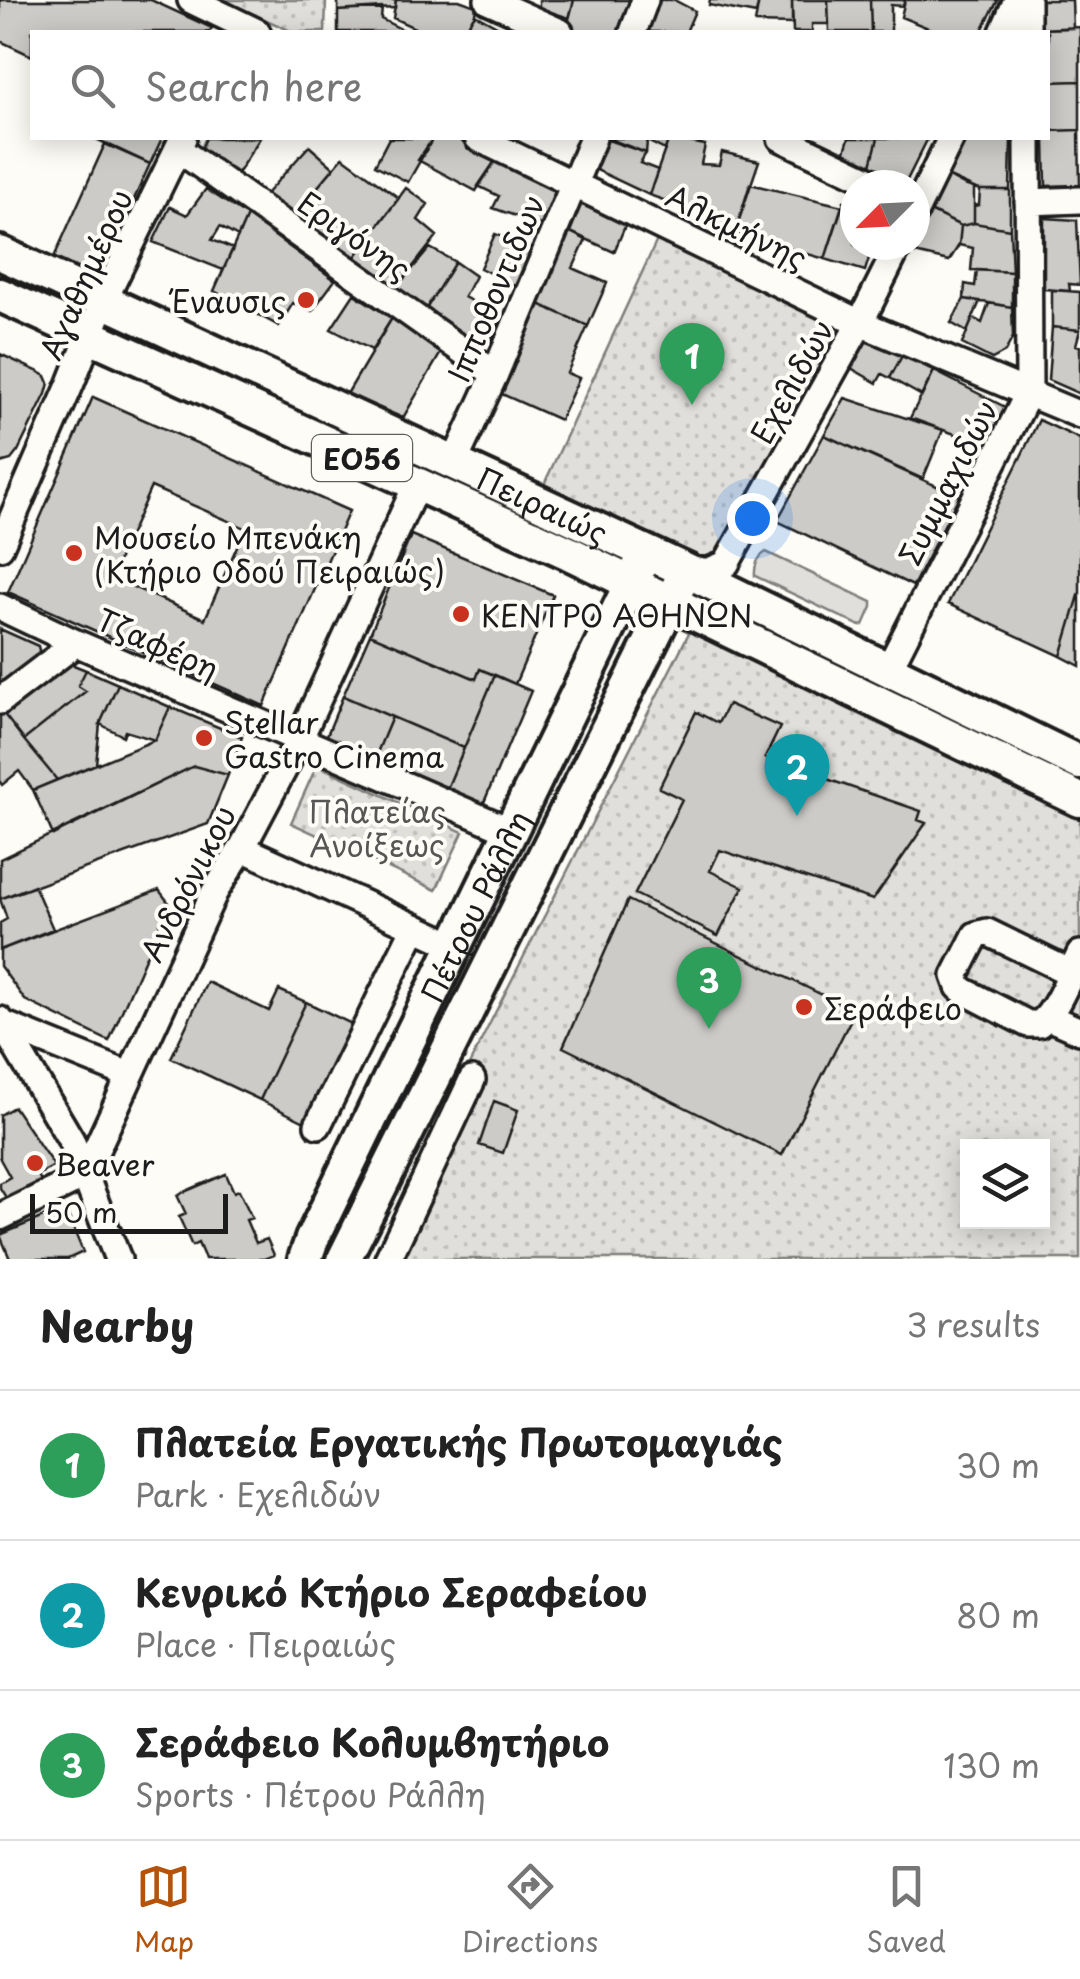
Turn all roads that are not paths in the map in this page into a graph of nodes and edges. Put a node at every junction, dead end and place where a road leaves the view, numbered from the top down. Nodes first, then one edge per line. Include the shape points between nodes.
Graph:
1 (192, 0) edge
2 (488, 0) edge
3 (645, 0) edge
4 (1017, 0) edge
5 (1027, 0) edge
6 (229, 26) edge
7 (556, 30) edge
8 (634, 30) edge
9 (1003, 30) edge
10 (1027, 30) edge
11 (482, 140) edge
12 (592, 140) edge
13 (785, 140) edge
14 (951, 140) edge
15 (1028, 140) edge
16 (180, 143) edge
17 (848, 170) edge
18 (930, 180) edge
19 (575, 184) junction
20 (1080, 200) edge
21 (1028, 202) junction
22 (0, 253) edge
23 (892, 260) edge
24 (0, 295) edge
25 (104, 300) junction
26 (860, 323) junction
27 (91, 336) junction
28 (494, 374) junction
29 (1029, 392) junction
30 (1080, 414) edge
31 (454, 462) junction
32 (417, 484) junction
33 (0, 547) edge
34 (647, 552) junction
35 (688, 570) junction
36 (632, 582) junction
37 (671, 601) junction
38 (0, 607) edge
39 (76, 643) junction
40 (888, 668) junction
41 (0, 701) edge
42 (299, 740) junction
43 (1080, 763) edge
44 (1080, 800) edge
45 (512, 831) junction
46 (242, 848) junction
47 (415, 927) junction
48 (456, 946) junction
49 (1077, 963) edge
50 (1048, 1016) junction
51 (2, 1022) edge
52 (1080, 1032) edge
53 (129, 1074) junction
54 (472, 1080) dead end
55 (318, 1126) dead end
56 (84, 1176) junction
57 (0, 1217) edge
58 (118, 1259) edge
59 (305, 1259) edge
60 (344, 1259) edge
61 (388, 1259) edge

1 - 6 street
2 - 7 street
3 - 8 street
4 - 9 street
5 - 10 street
11 - 19 street, Αλκμήνης
12 - 19 street, Ιπποθοντιδων
13 - 17 street
14 - 18 street
15 - 21 street, Συμμαχιδών
16 - 25 street, Αγαθημέρου
16 - 28 street, Εριγόνης
19 - 26 street, Αλκμήνης
19 - 28 street, Ιπποθοντιδων
20 - 21 street
21 - 29 street, Συμμαχιδών
22 - 25 main road, Πειραιώς / ΕΟ56
23 - 26 street, Εχελιδών
24 - 27 main road, Πειραιώς / ΕΟ56
25 - 27 street, Αγαθημέρου
25 - 31 main road, Πειραιώς / ΕΟ56
26 - 29 street, Αλκμήνης
26 - 35 street, Εχελιδών via 726,564
27 - 32 main road, Πειραιώς / ΕΟ56
27 - 33 street, Αγαθημέρου
28 - 31 street, Ιπποθοντιδων
29 - 30 street, Αλκμήνης
29 - 40 street, Συμμαχιδών
31 - 34 main road, Πειραιώς / ΕΟ56
32 - 36 main road, Πειραιώς / ΕΟ56
32 - 42 street, Ανδρόνικου
34 - 35 main road, Πειραιώς / ΕΟ56
34 - 36 main road, Πέτρου Ράλλη
35 - 37 main road, Πέτρου Ράλλη
35 - 40 main road, Πειραιώς / ΕΟ56
36 - 37 main road, Πειραιώς / ΕΟ56
36 - 45 main road, Πέτρου Ράλλη
37 - 44 main road, Πειραιώς / ΕΟ56
37 - 60 main road, Πέτρου Ράλλη
38 - 39 street, Τζαφέρη
39 - 41 street
39 - 42 street, Τζαφέρη
40 - 43 main road, Πειραιώς / ΕΟ56
42 - 45 street, Τζαφέρη
42 - 46 street, Ανδρόνικου
45 - 48 main road, Πέτρου Ράλλη
46 - 47 street
46 - 53 street, Ανδρόνικου
47 - 48 street
47 - 55 street
48 - 59 main road, Πέτρου Ράλλη
49 - 50 street
49 - 50 street via 987,932 976,935 964,955 955,976 964,991 1033,1025
50 - 52 street
51 - 53 street
51 - 56 street via 71,1140
53 - 56 street, Ανδρόνικου
54 - 61 street
56 - 57 street
56 - 58 street

